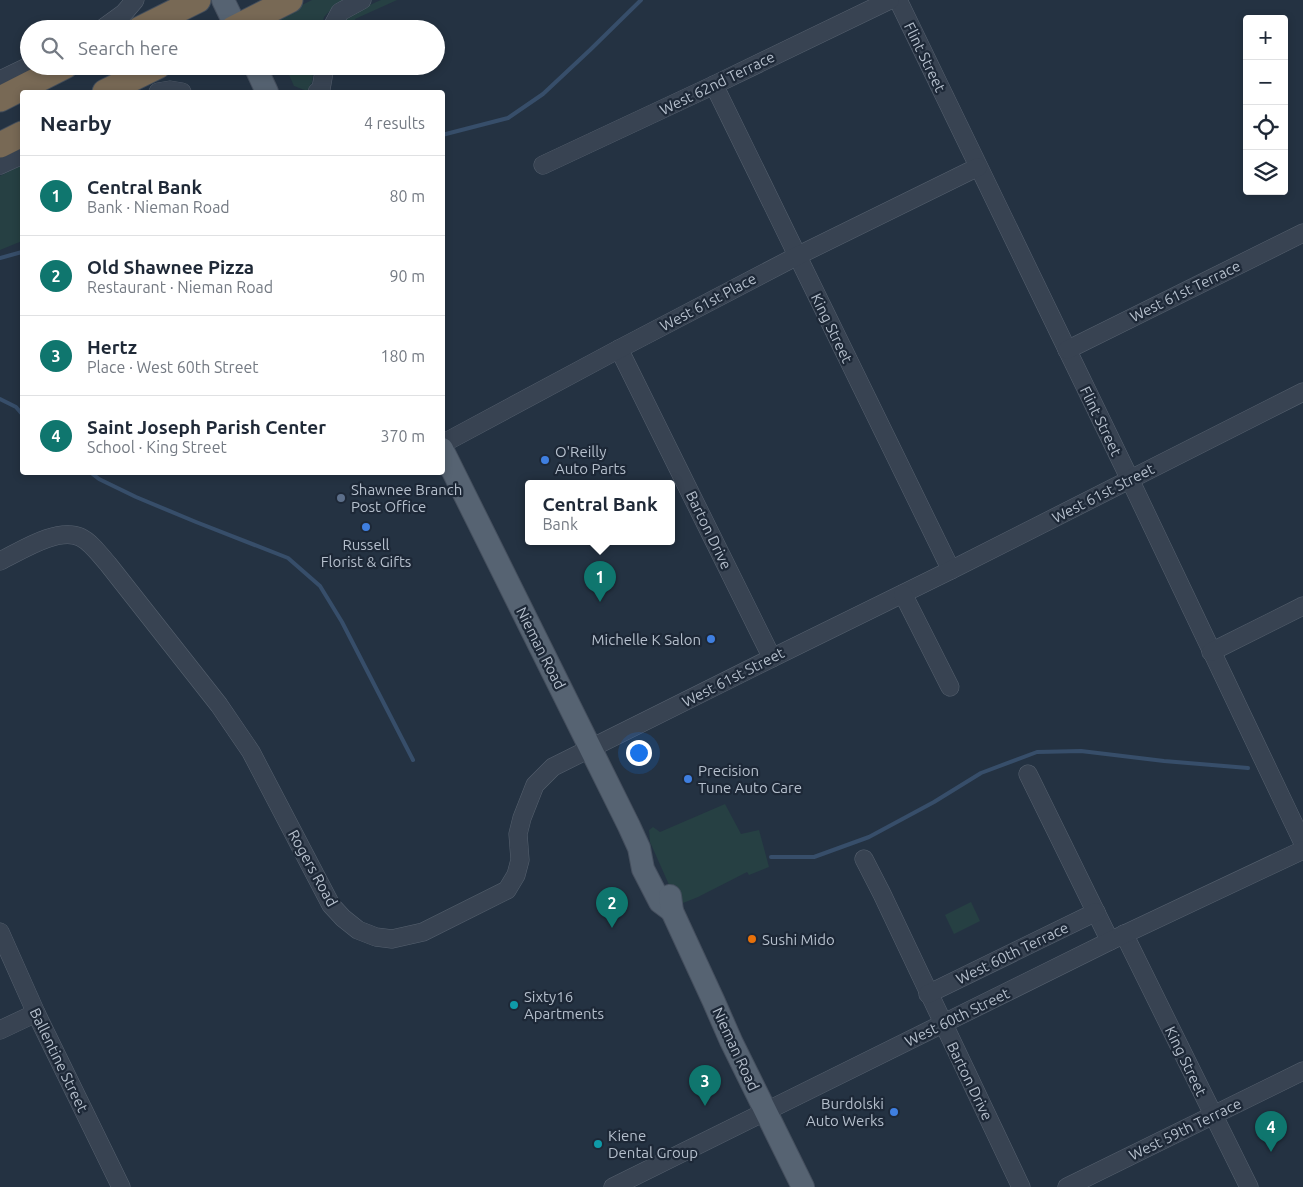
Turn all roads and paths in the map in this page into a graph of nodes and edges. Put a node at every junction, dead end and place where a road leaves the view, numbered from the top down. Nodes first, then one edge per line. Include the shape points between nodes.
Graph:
1 (135, 0) edge
2 (198, 0) edge
3 (223, 0) edge
4 (290, 0) edge
5 (362, 0) edge
6 (890, 0) edge
7 (898, 0) edge
8 (114, 20) edge
9 (158, 20) edge
10 (232, 20) edge
11 (251, 20) edge
12 (336, 20) edge
13 (20, 70) edge
14 (47, 75) edge
15 (140, 75) edge
16 (259, 75) edge
17 (324, 75) edge
18 (0, 80) edge
19 (714, 86) junction
20 (109, 90) edge
21 (266, 90) edge
22 (320, 90) edge
23 (0, 98) edge
24 (20, 135) edge
25 (0, 145) edge
26 (20, 156) edge
27 (0, 165) edge
28 (544, 165) dead end
29 (978, 168) junction
30 (1303, 233) edge
31 (797, 256) junction
32 (619, 349) junction
33 (1067, 350) junction
34 (1303, 392) edge
35 (445, 442) edge
36 (445, 455) edge
37 (1130, 479) junction
38 (0, 561) edge
39 (951, 570) junction
40 (903, 594) junction
41 (1303, 606) edge
42 (1211, 652) junction
43 (772, 658) junction
44 (950, 687) dead end
45 (590, 749) junction
46 (1028, 774) dead end
47 (1303, 843) edge
48 (1303, 850) edge
49 (864, 859) dead end
50 (1096, 912) junction
51 (0, 932) edge
52 (1117, 938) junction
53 (928, 994) junction
54 (36, 1013) junction
55 (943, 1024) junction
56 (0, 1030) edge
57 (1303, 1071) edge
58 (766, 1112) junction
59 (1214, 1116) junction
60 (121, 1187) edge
61 (613, 1187) edge
62 (803, 1187) edge
63 (1021, 1187) edge
64 (1067, 1187) edge
65 (1249, 1187) edge

1 - 8 street
2 - 9 highway
3 - 10 main road
4 - 11 highway
5 - 12 street via 340,12
6 - 19 street, West 62nd Terrace
7 - 29 street, Flint Street
13 - 18 street
14 - 23 highway
15 - 20 highway
16 - 21 main road
17 - 22 street
19 - 28 street, West 62nd Terrace
19 - 31 street, King Street
24 - 25 highway
26 - 27 street
29 - 31 street, West 61st Place
29 - 33 street, Flint Street
30 - 33 street, West 61st Terrace
31 - 32 street, West 61st Place
31 - 39 street, King Street
32 - 35 street, West 61st Place
32 - 43 street, Barton Drive
33 - 37 street, Flint Street
34 - 37 street, West 61st Street
36 - 45 main road, Nieman Road
37 - 39 street, West 61st Street
37 - 42 street, Flint Street
38 - 45 street, Rogers Road via 59,535 80,537 88,543 219,706 251,752 330,905 358,930 376,937 392,939 424,932 507,890 516,875 520,860 518,834 535,785 553,767
39 - 40 street, West 61st Street
40 - 43 street, West 61st Street
40 - 44 street
41 - 42 street
42 - 47 street, Flint Street
43 - 45 street, West 61st Street
45 - 58 main road, Nieman Road via 638,848 643,869 660,902 672,911
46 - 50 street, King Street
48 - 52 street, West 60th Street
49 - 53 street, Barton Drive
50 - 52 street, King Street
50 - 53 street, West 60th Terrace
51 - 54 street, Ballentine Street
52 - 55 street, West 60th Street
52 - 59 street, King Street
53 - 55 street, Barton Drive
54 - 56 street
54 - 60 street, Ballentine Street
55 - 58 street, West 60th Street
55 - 63 street, Barton Drive
57 - 59 street, West 59th Terrace
58 - 61 street, West 60th Street
58 - 62 main road, Nieman Road
59 - 64 street, West 59th Terrace
59 - 65 street, King Street

